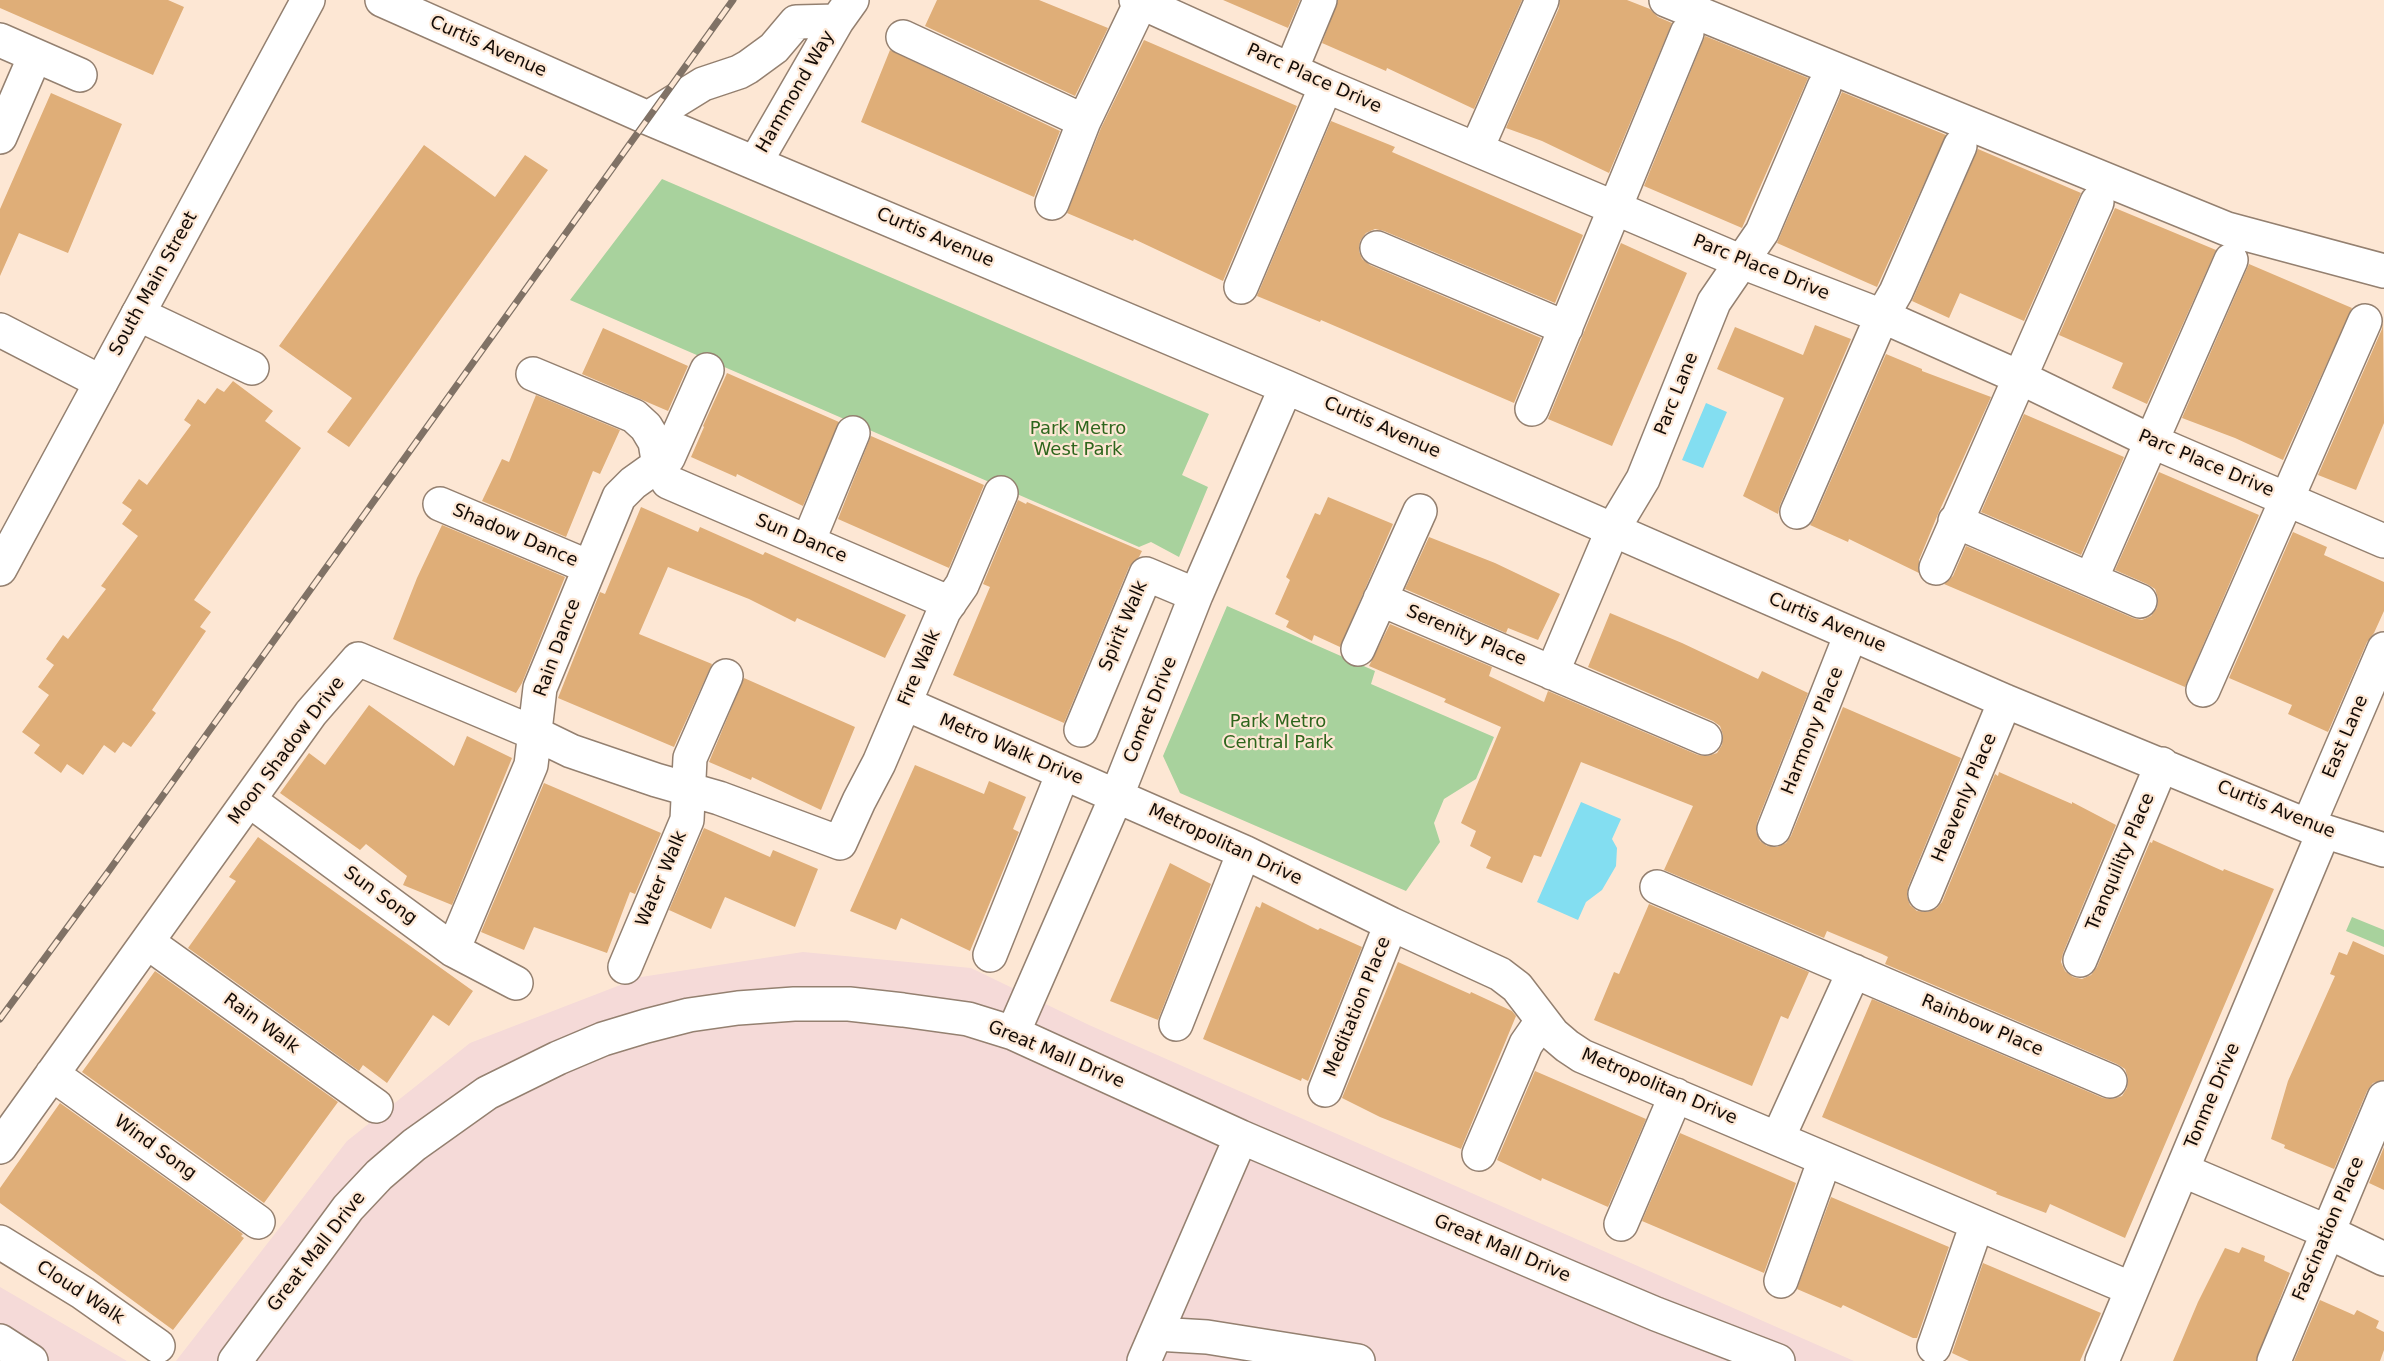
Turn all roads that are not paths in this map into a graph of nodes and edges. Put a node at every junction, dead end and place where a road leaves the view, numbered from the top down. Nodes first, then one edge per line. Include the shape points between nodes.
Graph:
1 (308, 0) edge
2 (382, 0) edge
3 (1320, 0) edge
4 (1542, 0) edge
5 (1666, 0) edge
6 (1138, 1) edge
7 (844, 10) edge
8 (1687, 33) dead end
9 (903, 38) dead end
10 (0, 40) edge
11 (35, 56) junction
12 (1291, 70) junction
13 (80, 75) dead end
14 (1326, 86) junction
15 (1824, 87) dead end
16 (648, 118) junction
17 (1084, 121) junction
18 (0, 137) edge
19 (1960, 146) dead end
20 (1477, 148) junction
21 (755, 164) junction
22 (2097, 202) dead end
23 (1052, 203) dead end
24 (1614, 208) junction
25 (1377, 248) dead end
26 (2230, 260) dead end
27 (1742, 262) junction
28 (2384, 271) edge
29 (1241, 287) dead end
30 (138, 314) junction
31 (1882, 316) junction
32 (2365, 321) dead end
33 (1566, 328) junction
34 (0, 330) edge
35 (252, 368) dead end
36 (707, 370) dead end
37 (533, 374) dead end
38 (2021, 378) junction
39 (101, 382) junction
40 (1286, 387) junction
41 (1532, 409) dead end
42 (854, 433) dead end
43 (2151, 441) junction
44 (659, 466) junction
45 (1001, 494) dead end
46 (2286, 499) junction
47 (440, 504) dead end
48 (1420, 511) dead end
49 (1797, 512) dead end
50 (1955, 521) junction
51 (1613, 529) junction
52 (2384, 541) edge
53 (807, 542) junction
54 (589, 567) junction
55 (1936, 568) dead end
56 (0, 569) edge
57 (2091, 579) junction
58 (1196, 595) junction
59 (1380, 599) junction
60 (2140, 601) dead end
61 (950, 603) junction
62 (1851, 634) junction
63 (1358, 649) dead end
64 (2384, 649) edge
65 (1552, 673) junction
66 (726, 676) dead end
67 (2203, 690) dead end
68 (2005, 701) junction
69 (906, 704) junction
70 (1081, 730) dead end
71 (534, 733) junction
72 (1705, 738) dead end
73 (2162, 764) junction
74 (1063, 773) junction
75 (688, 789) junction
76 (1117, 795) junction
77 (249, 800) junction
78 (2316, 828) junction
79 (1774, 829) dead end
80 (2381, 842) edge
81 (840, 843) joint
82 (1244, 852) junction
83 (1657, 887) dead end
84 (1925, 894) dead end
85 (1391, 924) junction
86 (147, 942) junction
87 (453, 950) junction
88 (990, 954) dead end
89 (2080, 960) dead end
90 (624, 967) dead end
91 (1854, 971) junction
92 (516, 983) dead end
93 (1542, 1021) junction
94 (1176, 1024) dead end
95 (1013, 1033) junction
96 (52, 1074) junction
97 (2110, 1081) dead end
98 (1325, 1090) dead end
99 (1676, 1095) junction
100 (2384, 1098) edge
101 (376, 1106) dead end
102 (1241, 1137) junction
103 (1778, 1138) junction
104 (0, 1147) edge
105 (1479, 1154) dead end
106 (1825, 1159) junction
107 (2182, 1170) junction
108 (258, 1222) dead end
109 (1621, 1224) dead end
110 (1977, 1224) junction
111 (2328, 1232) junction
112 (0, 1242) edge
113 (2384, 1259) edge
114 (1781, 1281) dead end
115 (2132, 1289) junction
116 (0, 1341) edge
117 (158, 1346) dead end
118 (1150, 1347) edge
119 (1934, 1347) dead end
120 (31, 1361) edge
121 (235, 1361) edge
122 (1358, 1361) edge
123 (1778, 1361) edge
124 (2102, 1361) edge
125 (2274, 1361) edge

1 - 30 street, South Main Street
2 - 16 street, Curtis Avenue
3 - 12 street
4 - 20 street
5 - 28 street via 2227,230
6 - 12 street, Parc Place Drive
6 - 17 street
7 - 16 street, Hammond Way via 796,22 774,48 748,67 702,84
7 - 21 street, Hammond Way
8 - 24 street
9 - 17 street
10 - 11 street
11 - 13 street
11 - 18 street
12 - 14 street, Parc Place Drive
14 - 20 street, Parc Place Drive
14 - 29 street
15 - 27 street, Parc Lane via 1762,232
16 - 21 street, Curtis Avenue
17 - 23 street
19 - 31 street
20 - 24 street, Parc Place Drive
21 - 40 street, Curtis Avenue
22 - 38 street
24 - 27 street, Parc Place Drive
24 - 33 street
25 - 33 street
26 - 43 street
27 - 31 street, Parc Place Drive
27 - 51 street, Parc Lane via 1714,302 1642,479
30 - 35 street
30 - 39 street, South Main Street
31 - 38 street, Parc Place Drive
31 - 49 street
32 - 46 street
33 - 41 street
34 - 39 street
36 - 44 street via 668,458
37 - 44 street via 634,416 655,442
38 - 43 street, Parc Place Drive
38 - 50 street
39 - 56 street, South Main Street
40 - 51 street, Curtis Avenue
40 - 58 street, Comet Drive
42 - 53 street
43 - 46 street, Parc Place Drive
43 - 57 street
44 - 53 street, Sun Dance via 668,482
44 - 54 street, Rain Dance via 619,497
45 - 61 street, Fire Walk via 962,585
46 - 52 street, Parc Place Drive
46 - 67 street
47 - 54 street, Shadow Dance
48 - 59 street
50 - 55 street
50 - 57 street
51 - 62 street, Curtis Avenue
51 - 65 street
53 - 61 street, Sun Dance
54 - 71 street, Rain Dance via 540,688
57 - 60 street
58 - 70 street, Spirit Walk via 1146,574
58 - 76 street, Comet Drive
59 - 63 street
59 - 65 street, Serenity Place
61 - 69 street, Fire Walk
62 - 68 street, Curtis Avenue
62 - 79 street, Harmony Place
64 - 78 street, East Lane
65 - 72 street, Serenity Place
66 - 75 street, Water Walk via 690,758
68 - 73 street, Curtis Avenue
68 - 84 street, Heavenly Place
69 - 74 street, Metro Walk Drive
69 - 81 street, Fire Walk
71 - 75 street, Moon Shadow Drive via 572,751
71 - 77 street, Moon Shadow Drive via 358,659 311,713
71 - 87 street, Rain Dance via 531,765
73 - 78 street, Curtis Avenue
73 - 89 street, Tranquility Place
74 - 76 street, Metro Walk Drive
74 - 88 street
75 - 81 street, Moon Shadow Drive
75 - 90 street, Water Walk via 687,820
76 - 82 street, Metropolitan Drive
76 - 95 street, Comet Drive
77 - 86 street, Moon Shadow Drive
77 - 87 street, Sun Song
78 - 80 street, Curtis Avenue
78 - 107 street, Tonme Drive
82 - 85 street, Metropolitan Drive
82 - 94 street
83 - 91 street, Rainbow Place
85 - 93 street, Metropolitan Drive via 1500,974 1517,987
85 - 98 street, Meditation Place
86 - 96 street, Moon Shadow Drive
86 - 101 street, Rain Walk
87 - 92 street, Sun Song
91 - 97 street, Rainbow Place
91 - 103 street
93 - 99 street, Metropolitan Drive via 1582,1056
93 - 105 street via 1526,1044
95 - 102 street, Great Mall Drive
95 - 121 street, Great Mall Drive via 968,1019 903,1010 849,1004 794,1004 689,1015 603,1039 487,1093 379,1175 348,1208
96 - 104 street, Moon Shadow Drive
96 - 108 street, Wind Song
99 - 103 street, Metropolitan Drive
99 - 109 street
100 - 111 street, Fascination Place
102 - 118 street
102 - 123 street, Great Mall Drive via 1656,1314
103 - 106 street, Metropolitan Drive
106 - 110 street, Metropolitan Drive
106 - 114 street
107 - 111 street
107 - 115 street, Tonme Drive
110 - 115 street, Metropolitan Drive
110 - 119 street
111 - 113 street
111 - 125 street, Fascination Place
112 - 117 street, Cloud Walk via 83,1293
115 - 124 street, Tonme Drive
116 - 120 street
118 - 122 street via 1218,1339

